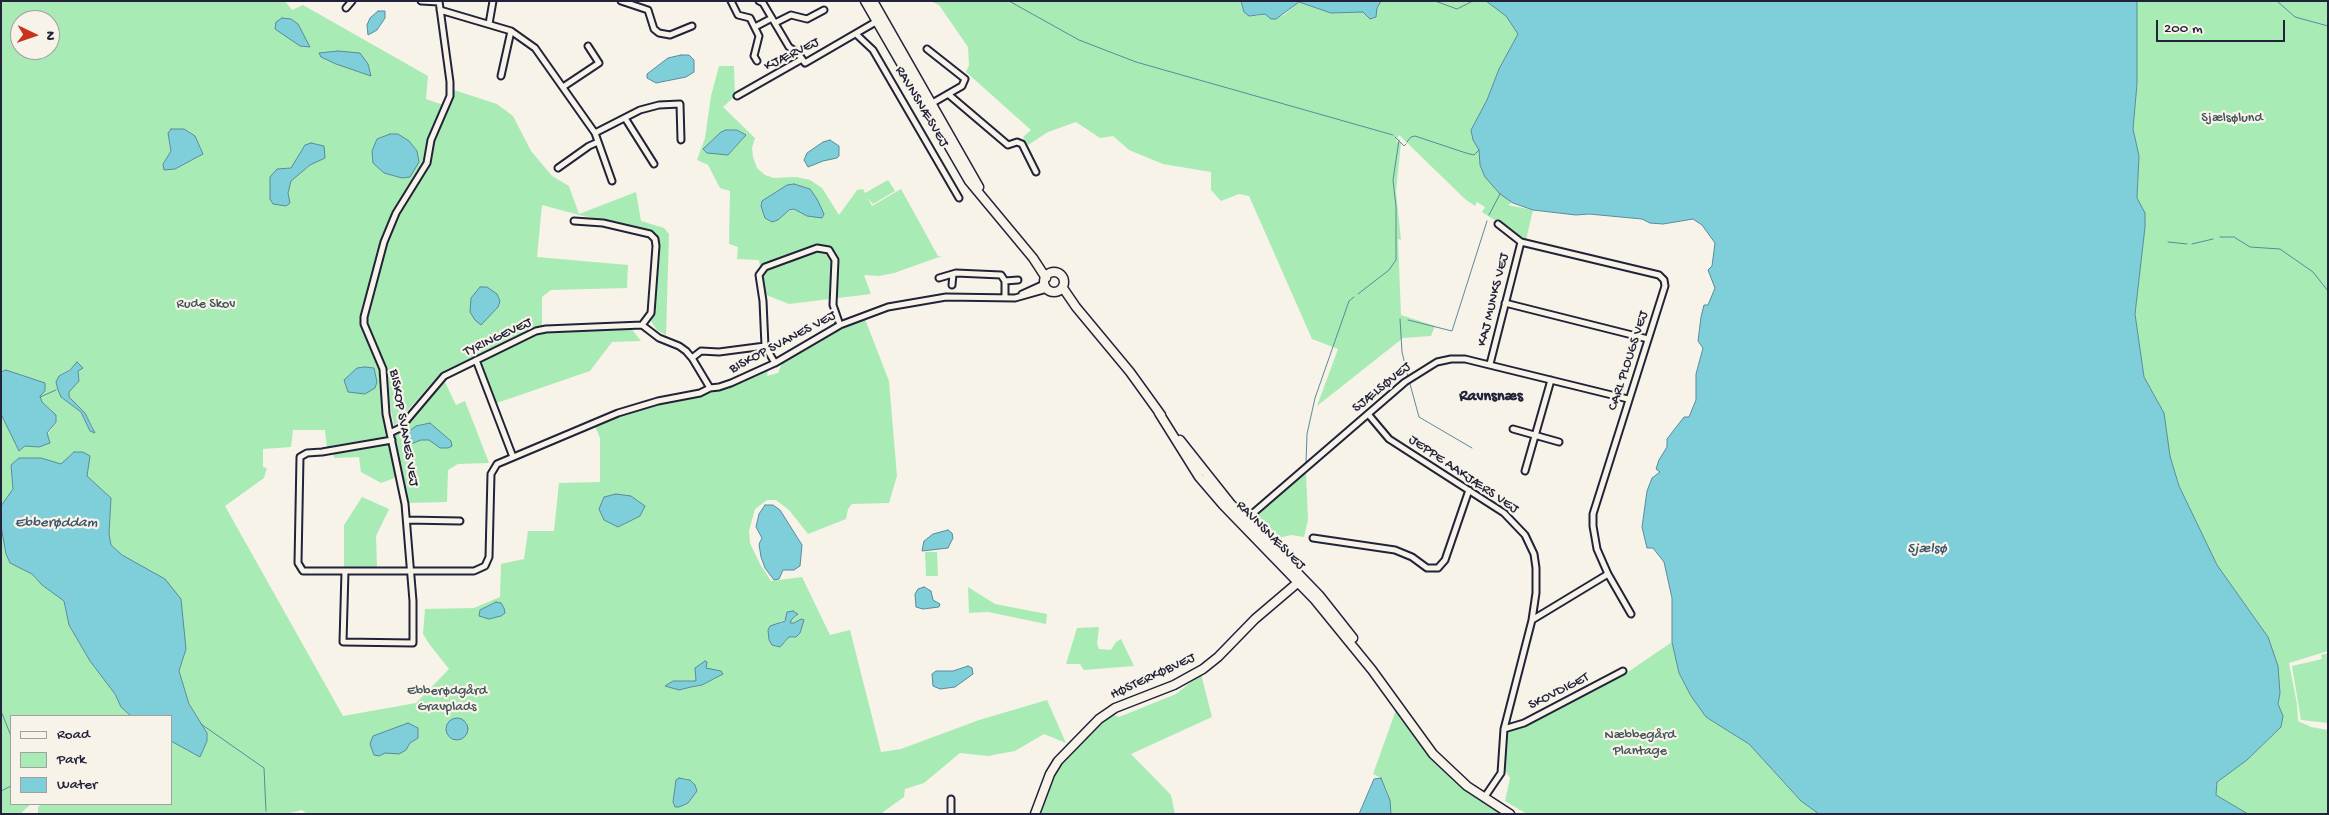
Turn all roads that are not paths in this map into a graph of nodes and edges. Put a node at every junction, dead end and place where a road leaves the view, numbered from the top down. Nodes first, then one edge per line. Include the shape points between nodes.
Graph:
1 (352, 1) edge
2 (421, 1) edge
3 (493, 1) edge
4 (620, 1) edge
5 (731, 1) edge
6 (759, 1) edge
7 (865, 1) edge
8 (872, 1) edge
9 (439, 2) edge
10 (346, 8) dead end
11 (440, 10) junction
12 (822, 12) dead end
13 (773, 20) junction
14 (880, 20) junction
15 (490, 24) junction
16 (692, 26) dead end
17 (755, 27) junction
18 (511, 31) junction
19 (856, 34) junction
20 (588, 46) dead end
21 (927, 49) dead end
22 (802, 59) junction
23 (757, 61) dead end
24 (501, 76) dead end
25 (563, 87) junction
26 (948, 94) junction
27 (737, 96) dead end
28 (929, 105) junction
29 (625, 118) junction
30 (595, 133) junction
31 (681, 140) dead end
32 (598, 142) junction
33 (560, 158) dead end
34 (564, 164) junction
35 (654, 164) dead end
36 (558, 168) dead end
37 (1036, 172) dead end
38 (612, 182) dead end
39 (960, 198) dead end
40 (574, 221) dead end
41 (1498, 224) dead end
42 (1521, 242) junction
43 (953, 274) junction
44 (940, 278) dead end
45 (1018, 280) dead end
46 (1005, 281) junction
47 (1047, 281) junction
48 (952, 286) dead end
49 (1060, 290) junction
50 (1005, 298) junction
51 (1505, 303) junction
52 (642, 325) junction
53 (840, 325) junction
54 (1648, 339) junction
55 (765, 346) junction
56 (692, 358) junction
57 (476, 360) junction
58 (775, 363) junction
59 (1490, 364) junction
60 (1551, 380) junction
61 (710, 388) junction
62 (1628, 399) junction
63 (1368, 414) junction
64 (1513, 429) dead end
65 (390, 433) junction
66 (1535, 435) junction
67 (392, 440) junction
68 (1559, 442) dead end
69 (513, 457) junction
70 (1525, 471) dead end
71 (1469, 490) junction
72 (406, 520) junction
73 (460, 521) dead end
74 (1243, 522) junction
75 (1313, 538) dead end
76 (345, 571) junction
77 (409, 571) junction
78 (1608, 574) junction
79 (1301, 580) junction
80 (1631, 614) dead end
81 (1532, 620) junction
82 (1623, 671) dead end
83 (1504, 729) junction
84 (1484, 798) junction
85 (951, 799) dead end
86 (951, 814) edge
87 (1035, 814) edge
88 (1510, 814) edge

1 - 10 street
2 - 9 street
3 - 15 street
4 - 16 street via 648,10 654,29 659,33 670,35
5 - 17 street via 738,15 750,18
6 - 13 street
7 - 14 main road, RAVNSNÆSVEJ
8 - 14 main road, RAVNSNÆSVEJ
9 - 11 street, BISKOP SVANES VEJ
11 - 15 street
11 - 65 street, BISKOP SVANES VEJ via 450,83 448,103 431,140 426,163 396,213 384,242 364,317 383,369
12 - 13 street via 807,19 788,15
13 - 17 street
13 - 22 street via 789,47
14 - 19 street, KJÆRVEJ
14 - 28 main road, RAVNSNÆSVEJ
15 - 18 street
17 - 23 street via 759,36 754,56
18 - 24 street
18 - 25 street via 535,48
19 - 22 street, KJÆRVEJ via 805,63
19 - 39 street, RAVNSNÆSVEJ via 873,50
20 - 25 street via 599,62
21 - 26 street, RAVNSNÆSVEJ via 965,79 962,86
22 - 27 street, KJÆRVEJ
25 - 30 street
26 - 28 street, RAVNSNÆSVEJ
26 - 37 street via 1008,145 1022,144
28 - 47 main road, RAVNSNÆSVEJ via 969,181 1033,258
29 - 30 street
29 - 31 street via 649,107 680,104
29 - 35 street
30 - 32 street
32 - 34 street
32 - 38 street
33 - 34 street
34 - 36 street
40 - 52 street via 603,223 650,234 654,239 651,314
41 - 42 street, CARL PLOUGS VEJ
42 - 51 street, KAJ MUNKS VEJ
42 - 54 street, CARL PLOUGS VEJ via 1662,277 1664,286
43 - 44 street
43 - 46 street via 1001,275
43 - 48 street
45 - 46 street
46 - 50 street
47 - 49 main road via 1052,292
47 - 49 main road, RAVNSNÆSVEJ via 1056,272 1063,277
47 - 50 street, BISKOP SVANES VEJ via 1013,298
49 - 74 main road, RAVNSNÆSVEJ via 1124,364
50 - 53 street, BISKOP SVANES VEJ via 926,299 888,307
51 - 54 street
51 - 59 street, KAJ MUNKS VEJ
52 - 56 street via 659,338 679,346
52 - 57 street, TYRINGEVEJ via 536,331
53 - 55 street via 833,305 835,260 829,250 817,248 761,270
53 - 58 street, BISKOP SVANES VEJ
54 - 62 street, CARL PLOUGS VEJ
55 - 56 street via 701,351
55 - 58 street
56 - 61 street
57 - 65 street, TYRINGEVEJ via 444,376 400,428
57 - 69 street
58 - 61 street, BISKOP SVANES VEJ via 719,388
59 - 60 street, SJÆLSØVEJ
59 - 63 street, SJÆLSØVEJ via 1465,359 1437,362 1405,382
60 - 62 street, SJÆLSØVEJ
60 - 66 street
61 - 69 street, BISKOP SVANES VEJ via 618,413
62 - 78 street, CARL PLOUGS VEJ via 1593,514 1594,537
63 - 71 street, JEPPE AAKJÆRS VEJ via 1389,439
63 - 74 street, SJÆLSØVEJ
64 - 66 street
65 - 67 street, BISKOP SVANES VEJ
66 - 68 street
66 - 70 street
67 - 72 street, BISKOP SVANES VEJ
67 - 76 street via 308,453 298,460 298,563 303,571
69 - 77 street, BISKOP SVANES VEJ via 497,464 491,471 489,557 485,566 474,571
71 - 75 street via 1446,560 1438,568 1428,568 1394,550
71 - 81 street, JEPPE AAKJÆRS VEJ via 1515,522 1530,544 1537,581
72 - 73 street
72 - 77 street, BISKOP SVANES VEJ
74 - 79 main road, RAVNSNÆSVEJ
76 - 77 street
76 - 77 street via 344,642 413,643
78 - 80 street, CARL PLOUGS VEJ
78 - 81 street
79 - 84 main road, RAVNSNÆSVEJ via 1339,618 1433,754 1466,786
79 - 87 main road, HØSTERKØBVEJ via 1203,669 1174,685 1115,708 1099,719 1058,761
81 - 83 street, JEPPE AAKJÆRS VEJ
82 - 83 street, SKOVDIGET via 1524,723
83 - 84 street, JEPPE AAKJÆRS VEJ via 1501,773
84 - 88 main road, RAVNSNÆSVEJ
85 - 86 street

